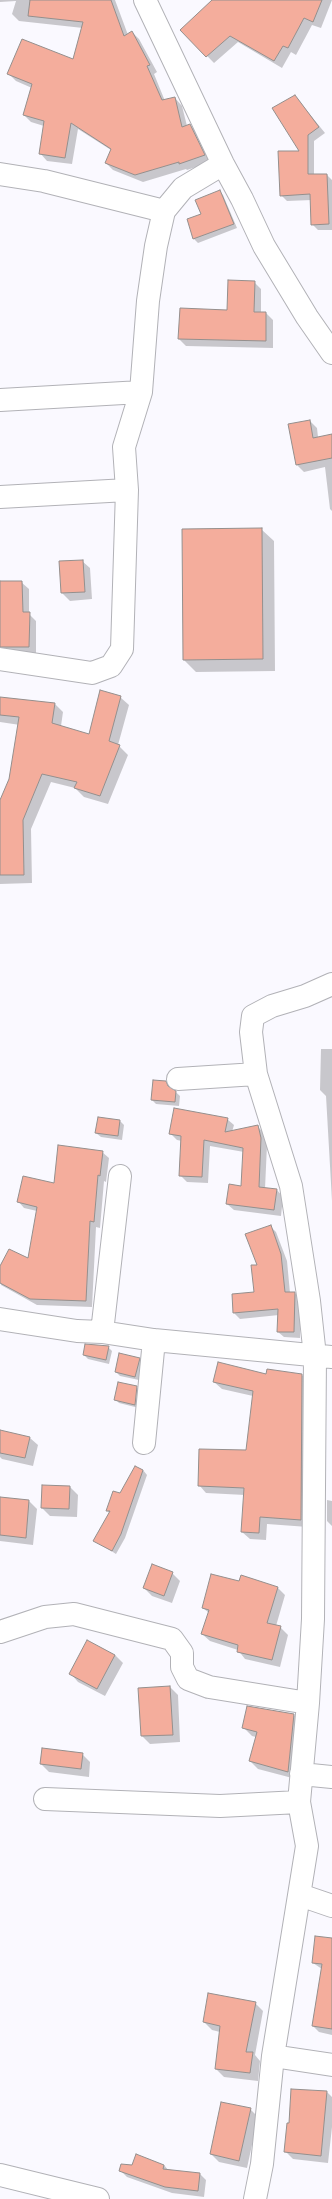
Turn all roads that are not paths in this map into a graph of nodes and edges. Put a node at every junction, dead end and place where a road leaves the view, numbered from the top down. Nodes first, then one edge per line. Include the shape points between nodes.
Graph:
1 (145, 0) edge
2 (223, 164) junction
3 (0, 174) edge
4 (164, 210) junction
5 (332, 353) edge
6 (141, 392) junction
7 (0, 400) edge
8 (127, 490) junction
9 (0, 497) edge
10 (0, 659) edge
11 (332, 984) edge
12 (256, 1074) junction
13 (178, 1079) dead end
14 (120, 1176) dead end
15 (0, 1319) edge
16 (102, 1332) junction
17 (154, 1340) junction
18 (323, 1356) edge
19 (144, 1443) dead end
20 (323, 1560) edge
21 (0, 1632) edge
22 (308, 1703) junction
23 (301, 1774) junction
24 (332, 1777) edge
25 (45, 1799) dead end
26 (299, 1802) junction
27 (300, 1895) junction
28 (332, 1906) edge
29 (273, 2056) junction
30 (332, 2065) edge
31 (0, 2175) edge
32 (98, 2199) edge
33 (255, 2199) edge

1 - 2 street
2 - 4 street via 183,188
2 - 5 street via 264,246
3 - 4 street via 44,180
4 - 6 street via 148,301
6 - 7 street
6 - 8 street via 124,447
8 - 9 street
8 - 10 street via 122,649 111,666 92,673
11 - 12 street via 272,1006 253,1016 251,1032
12 - 13 street
12 - 18 street via 291,1186 309,1301
14 - 16 street
15 - 16 street via 77,1331
16 - 17 street
17 - 18 street
17 - 19 street
18 - 20 street
20 - 22 street
21 - 22 street via 45,1617 74,1614 127,1626 172,1639 182,1653 182,1666 188,1679 209,1687
22 - 23 street
23 - 24 street
23 - 26 street
25 - 26 street via 220,1806
26 - 27 street via 307,1846
27 - 28 street
27 - 29 street
29 - 30 street
29 - 33 street via 262,2164
31 - 32 street

